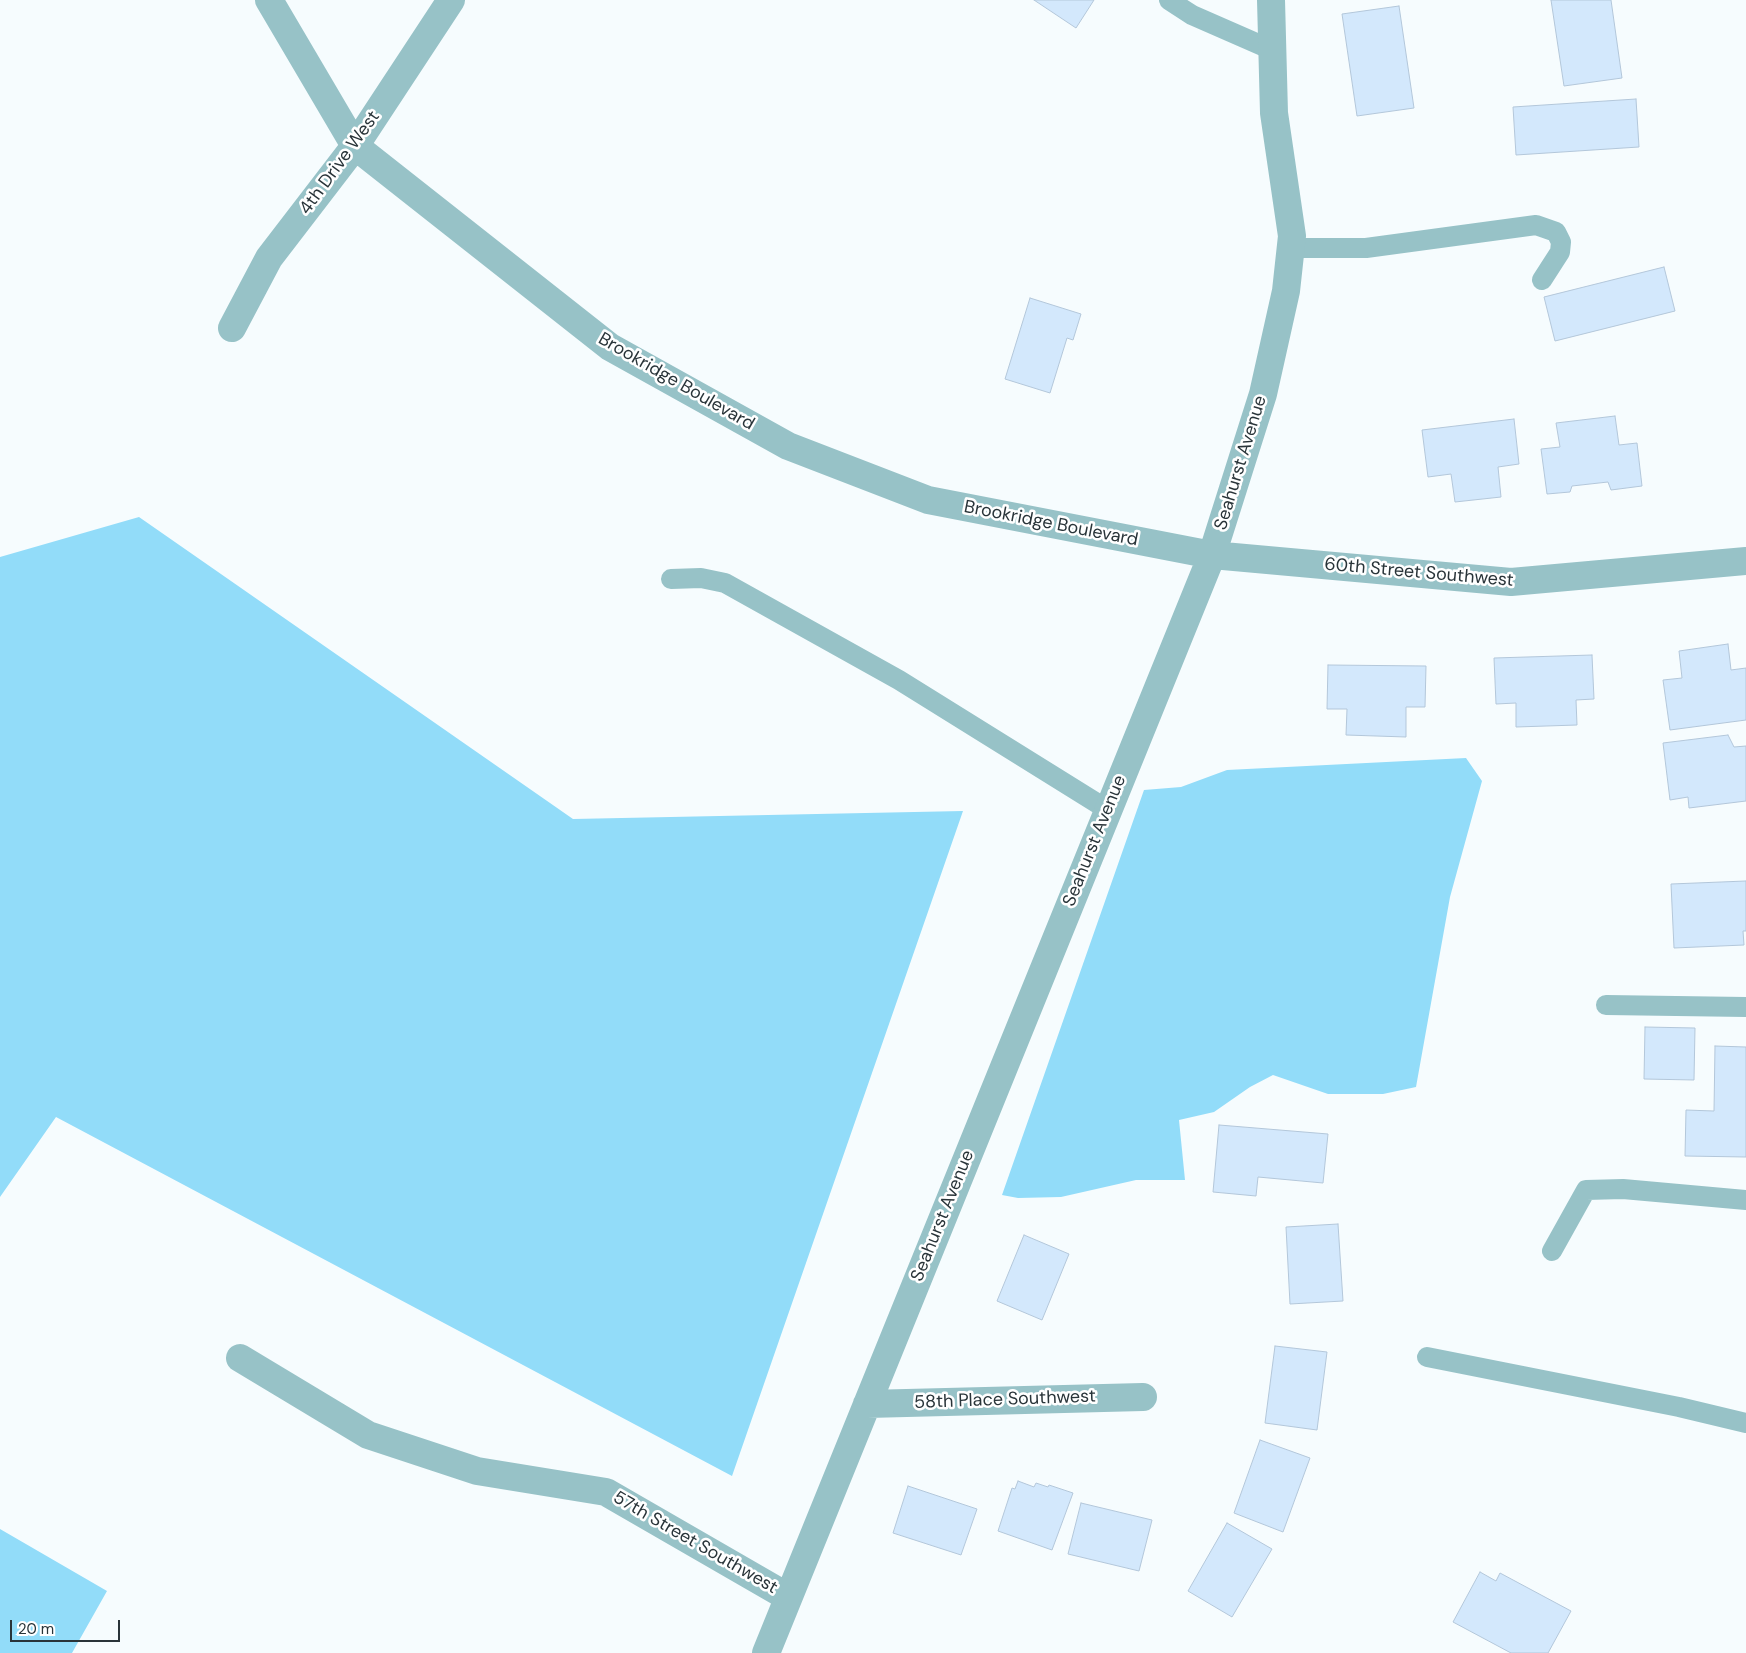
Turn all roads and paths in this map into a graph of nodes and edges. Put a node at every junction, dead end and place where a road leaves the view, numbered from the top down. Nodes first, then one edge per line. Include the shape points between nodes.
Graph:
1 (269, 0) edge
2 (451, 0) edge
3 (1169, 0) edge
4 (1271, 0) edge
5 (1272, 50) junction
6 (355, 146) junction
7 (1291, 248) junction
8 (1542, 280) dead end
9 (232, 328) dead end
10 (1212, 555) junction
11 (1746, 560) edge
12 (671, 579) dead end
13 (1108, 810) junction
14 (1606, 1005) dead end
15 (1746, 1007) edge
16 (1746, 1200) edge
17 (1552, 1252) dead end
18 (1427, 1357) dead end
19 (240, 1358) dead end
20 (1144, 1396) dead end
21 (867, 1404) junction
22 (1746, 1423) edge
23 (788, 1597) junction
24 (766, 1653) edge

1 - 6 street, Brookridge Boulevard
2 - 6 street, 4th Drive West
3 - 5 lane via 1192,15
4 - 5 street, Seahurst Avenue
5 - 7 street, Seahurst Avenue via 1274,113
6 - 9 street, 4th Drive West via 269,258
6 - 10 street, Brookridge Boulevard via 610,347 788,446 928,500
7 - 8 lane via 1366,248 1536,225 1556,232 1562,242 1560,252
7 - 10 street, Seahurst Avenue via 1286,291 1263,394
10 - 11 street, 60th Street Southwest via 1511,582
10 - 13 street, Seahurst Avenue
12 - 13 lane via 701,578 725,583 900,680
13 - 21 street, Seahurst Avenue
14 - 15 lane
16 - 17 lane via 1623,1189 1586,1190
18 - 22 lane
19 - 23 street, 57th Street Southwest via 368,1435 477,1471 606,1492
20 - 21 street, 58th Place Southwest
21 - 23 street, Seahurst Avenue
23 - 24 street, Seahurst Avenue

